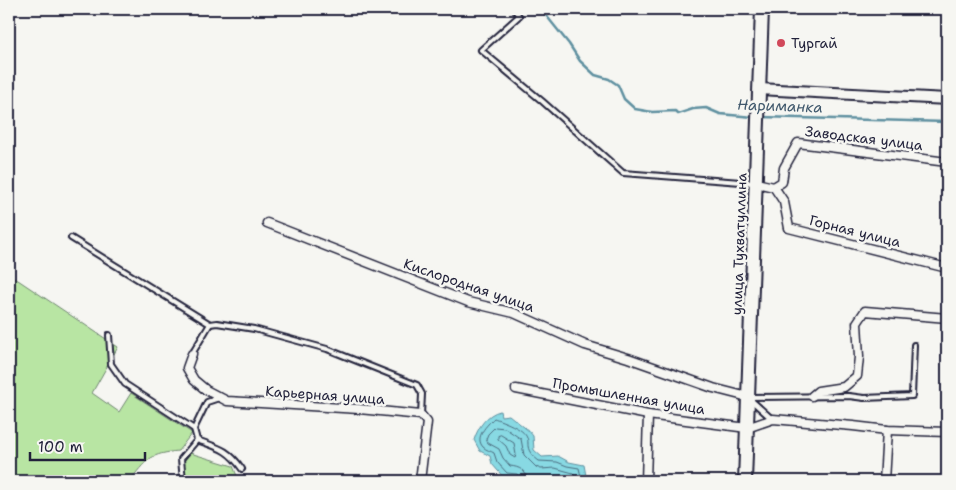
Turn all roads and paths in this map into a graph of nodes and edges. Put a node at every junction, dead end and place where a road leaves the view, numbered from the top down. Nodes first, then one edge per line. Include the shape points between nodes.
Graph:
1 (514, 9) edge
2 (762, 9) edge
3 (759, 94) junction
4 (947, 99) edge
5 (947, 162) edge
6 (756, 183) junction
7 (774, 187) junction
8 (267, 223) dead end
9 (71, 238) dead end
10 (947, 268) edge
11 (947, 318) edge
12 (210, 324) junction
13 (109, 335) dead end
14 (914, 345) dead end
15 (192, 354) joint
16 (516, 389) dead end
17 (812, 396) junction
18 (748, 397) junction
19 (221, 398) junction
20 (421, 415) junction
21 (648, 415) junction
22 (773, 419) junction
23 (747, 428) junction
24 (194, 429) junction
25 (887, 430) junction
26 (947, 432) edge
27 (197, 440) junction
28 (242, 469) dead end
29 (183, 481) edge
30 (420, 481) edge
31 (646, 481) edge
32 (745, 481) edge
33 (884, 481) edge

1 - 6 lane via 519,16 482,50 623,173
2 - 3 main road, улица Тухватуллина
3 - 4 street
3 - 6 main road, улица Тухватуллина
5 - 7 street, Заводская улица via 798,143 784,168 782,182
6 - 7 street
6 - 18 main road, улица Тухватуллина
7 - 10 street, Горная улица via 784,202 789,228
8 - 18 street, Кислородная улица via 468,302 514,313 585,345
9 - 12 lane
11 - 17 street via 864,311 857,323 857,376 844,387 818,391
12 - 15 lane
12 - 20 lane via 254,329 327,349 417,385 422,394
13 - 24 lane via 111,364 124,384
14 - 17 lane via 912,396
15 - 19 street, Карьерная улица via 187,368 194,380
16 - 21 street, Промышленная улица
17 - 18 lane
18 - 22 lane
18 - 23 main road, улица Тухватуллина
19 - 20 street, Карьерная улица
19 - 24 lane via 207,402
20 - 30 street via 427,422
21 - 23 street, Промышленная улица
21 - 31 street
22 - 23 street, Промышленная улица
22 - 25 street, Промышленная улица
23 - 32 main road, улица Тухватуллина
24 - 27 lane
25 - 26 street, Промышленная улица
25 - 33 street
27 - 28 lane via 221,448 233,456
27 - 29 lane via 181,459

